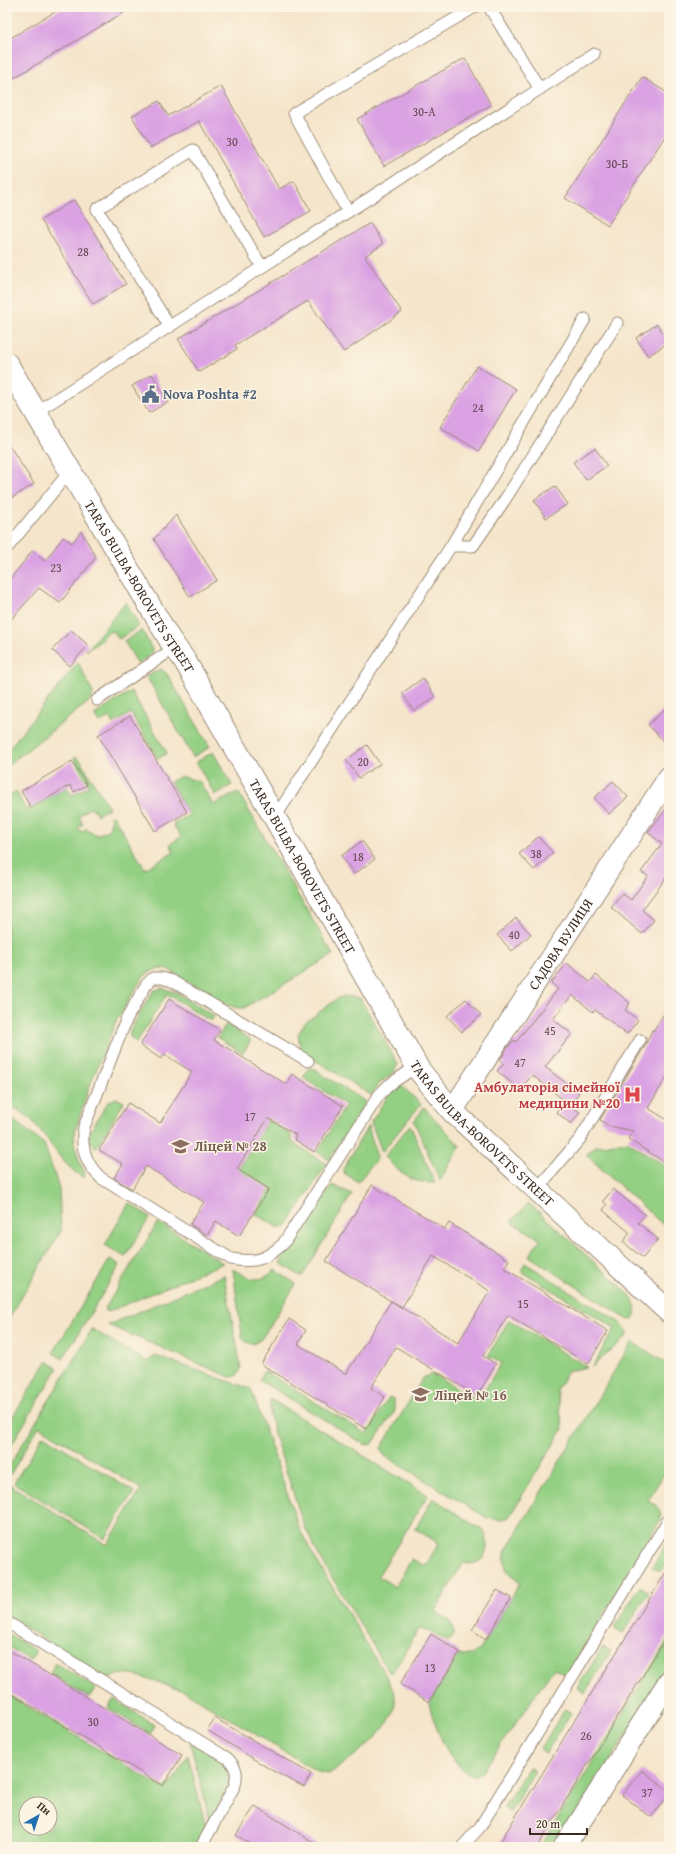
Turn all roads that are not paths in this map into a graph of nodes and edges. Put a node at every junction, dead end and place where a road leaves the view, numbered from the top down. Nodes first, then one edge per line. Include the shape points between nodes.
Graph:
1 (475, 7) edge
2 (489, 7) edge
3 (594, 54) dead end
4 (540, 89) junction
5 (348, 212) junction
6 (262, 267) junction
7 (585, 319) dead end
8 (617, 323) dead end
9 (170, 326) junction
10 (7, 364) edge
11 (36, 412) junction
12 (70, 471) junction
13 (451, 546) junction
14 (7, 548) edge
15 (176, 647) junction
16 (97, 700) dead end
17 (669, 777) edge
18 (274, 819) junction
19 (640, 1040) dead end
20 (308, 1060) dead end
21 (417, 1066) junction
22 (452, 1111) junction
23 (537, 1189) junction
24 (669, 1312) edge
25 (669, 1519) edge
26 (7, 1622) edge
27 (669, 1680) edge
28 (201, 1847) edge
29 (462, 1847) edge
30 (564, 1847) edge

1 - 5 lane via 294,113
2 - 4 lane
3 - 4 lane
4 - 5 lane
5 - 6 lane
6 - 9 lane
6 - 9 lane via 192,150 97,209
7 - 13 lane
8 - 13 lane via 473,546
9 - 11 lane
10 - 11 street, TARAS BULBA-BOROVETS STREET
11 - 12 street, TARAS BULBA-BOROVETS STREET
12 - 14 lane
12 - 15 street, TARAS BULBA-BOROVETS STREET
13 - 18 lane
15 - 16 lane
15 - 18 street, TARAS BULBA-BOROVETS STREET
17 - 22 street, САДОВА ВУЛИЦЯ
18 - 21 street, TARAS BULBA-BOROVETS STREET
19 - 23 lane via 580,1139
20 - 21 lane via 172,982 153,978 146,985 127,1018 84,1127 82,1148 86,1158 93,1171 101,1178 231,1259 256,1261 272,1254 283,1244 383,1090
21 - 22 street, TARAS BULBA-BOROVETS STREET
22 - 23 street, TARAS BULBA-BOROVETS STREET
23 - 24 street, TARAS BULBA-BOROVETS STREET
25 - 29 lane via 480,1827
26 - 28 lane via 233,1764 237,1776 234,1785
27 - 30 street

